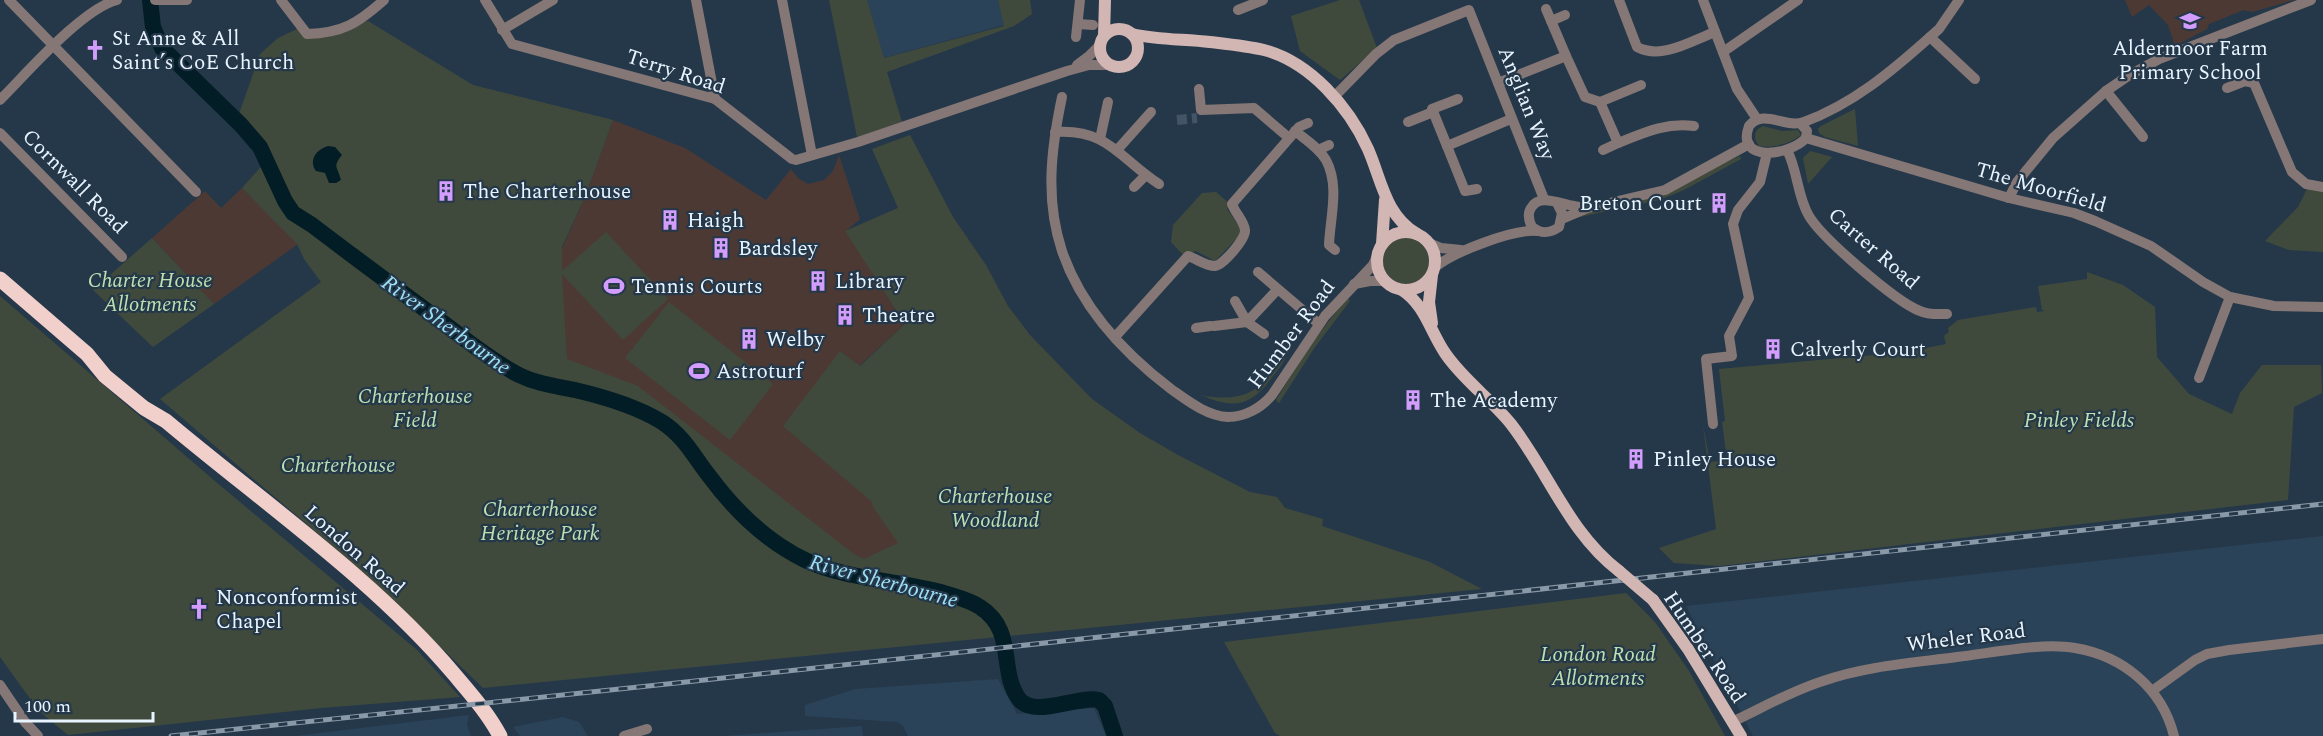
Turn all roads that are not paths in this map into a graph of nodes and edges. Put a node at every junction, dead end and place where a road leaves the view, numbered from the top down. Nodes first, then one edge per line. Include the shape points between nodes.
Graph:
1 (9, 0) edge
2 (117, 0) edge
3 (154, 0) edge
4 (159, 0) edge
5 (187, 0) edge
6 (281, 0) edge
7 (384, 0) edge
8 (485, 0) edge
9 (553, 0) edge
10 (696, 0) edge
11 (782, 0) edge
12 (1080, 0) edge
13 (1107, 0) edge
14 (1263, 0) edge
15 (1620, 0) edge
16 (1703, 0) edge
17 (1798, 0) edge
18 (1959, 0) edge
19 (2311, 0) edge
20 (1467, 5) edge
21 (1237, 8) edge
22 (1546, 9) dead end
23 (1565, 15) dead end
24 (1551, 21) junction
25 (1078, 24) junction
26 (1093, 26) dead end
27 (502, 30) junction
28 (1128, 31) junction
29 (1715, 32) junction
30 (1076, 37) dead end
31 (1930, 38) junction
32 (1175, 40) junction
33 (1102, 41) junction
34 (54, 47) junction
35 (1723, 52) junction
36 (1138, 54) junction
37 (1566, 56) junction
38 (1109, 65) junction
39 (1067, 71) junction
40 (1976, 79) dead end
41 (1498, 84) junction
42 (1641, 85) dead end
43 (2228, 88) dead end
44 (1199, 89) dead end
45 (2106, 91) junction
46 (1062, 97) dead end
47 (1334, 97) junction
48 (715, 99) junction
49 (1458, 99) dead end
50 (0, 100) edge
51 (1108, 102) dead end
52 (1600, 102) junction
53 (1151, 112) dead end
54 (1433, 112) junction
55 (1511, 119) junction
56 (1757, 119) junction
57 (1408, 122) dead end
58 (1308, 123) dead end
59 (1801, 124) junction
60 (1694, 126) dead end
61 (1055, 132) junction
62 (0, 133) edge
63 (1292, 134) junction
64 (2143, 137) dead end
65 (1806, 138) junction
66 (1100, 139) junction
67 (1618, 143) junction
68 (1749, 144) junction
69 (1329, 145) dead end
70 (1447, 146) junction
71 (1118, 149) junction
72 (1318, 150) junction
73 (1603, 150) dead end
74 (1787, 150) junction
75 (1767, 153) junction
76 (812, 155) junction
77 (1146, 175) junction
78 (1159, 184) dead end
79 (1134, 187) dead end
80 (2323, 187) edge
81 (1478, 189) dead end
82 (196, 192) dead end
83 (1384, 194) junction
84 (2009, 198) junction
85 (1544, 199) junction
86 (1557, 203) junction
87 (1588, 208) junction
88 (1529, 215) junction
89 (1562, 219) junction
90 (1537, 231) junction
91 (1506, 236) junction
92 (1422, 238) junction
93 (1382, 244) junction
94 (1335, 250) dead end
95 (1466, 250) junction
96 (122, 257) dead end
97 (1376, 258) junction
98 (1433, 271) junction
99 (1258, 273) dead end
100 (0, 279) edge
101 (1384, 281) junction
102 (1354, 285) junction
103 (1277, 290) junction
104 (1401, 290) junction
105 (2230, 297) junction
106 (1235, 301) dead end
107 (2323, 307) edge
108 (1947, 314) dead end
109 (1247, 322) junction
110 (1318, 324) junction
111 (1196, 328) dead end
112 (1434, 331) junction
113 (1264, 334) dead end
114 (1115, 337) junction
115 (2199, 378) dead end
116 (1713, 424) dead end
117 (2323, 639) edge
118 (0, 684) edge
119 (2152, 691) junction
120 (1732, 722) junction
121 (647, 729) dead end
122 (500, 734) edge
123 (37, 735) edge
124 (624, 736) edge
125 (1741, 736) edge
126 (2175, 736) edge

1 - 34 street
2 - 34 street via 88,14
3 - 4 street
4 - 5 street
6 - 7 street via 307,34 313,34 349,27
8 - 27 street, Terry Road
9 - 27 street
10 - 48 street
11 - 76 street
12 - 25 street
13 - 28 main road via 1115,19
13 - 33 main road
14 - 21 street
15 - 29 street via 1637,47 1643,50 1660,53
16 - 29 street
17 - 35 street
18 - 31 street
19 - 45 street via 2158,59
20 - 41 street, Anglian Way
20 - 47 street via 1394,40
22 - 24 street
23 - 24 street
24 - 37 street
25 - 26 street
25 - 30 street
27 - 48 street, Terry Road via 515,45
28 - 32 main road
28 - 33 main road via 1113,30
28 - 36 main road via 1138,42
29 - 35 street
31 - 40 street
31 - 59 street via 1858,95
32 - 36 main road
32 - 47 main road via 1264,50 1294,64
33 - 38 main road via 1101,55
33 - 39 street, Terry Road
34 - 50 street
34 - 82 street
35 - 56 street via 1737,89
36 - 38 main road via 1128,66
37 - 41 street
37 - 52 street via 1585,97
38 - 39 street, Terry Road
39 - 76 street, Terry Road
41 - 55 street, Anglian Way
42 - 52 street
43 - 80 street via 2254,82 2292,172 2306,184
44 - 63 street via 1199,114 1254,108
45 - 64 street
45 - 84 street via 2053,138 2017,182
46 - 61 street, Humber Road
47 - 83 main road via 1363,140
48 - 76 street, Terry Road via 792,159
49 - 54 street via 1432,109
51 - 66 street
52 - 67 street
53 - 71 street
54 - 57 street
54 - 70 street
55 - 70 street
55 - 85 street, Anglian Way
56 - 59 street
56 - 68 street via 1747,132
58 - 63 street
59 - 65 street via 1807,131
60 - 67 street via 1666,125
61 - 66 street
61 - 114 street, Humber Road via 1052,210 1062,252 1092,308
62 - 96 street, Cornwall Road
63 - 72 street
63 - 114 street via 1232,204 1245,228 1233,251 1220,265 1213,266 1188,256
65 - 74 street
65 - 84 street, The Moorfield
66 - 71 street
67 - 73 street
68 - 75 street via 1758,152
68 - 87 street via 1665,189
69 - 72 street
70 - 81 street via 1463,196
71 - 77 street
72 - 94 street via 1334,185 1329,245
74 - 75 street
74 - 108 street, Carter Road via 1804,207 1815,224 1893,296 1922,312
75 - 116 street via 1760,182 1738,210 1733,224 1749,298 1729,336 1732,356 1706,359
77 - 78 street
77 - 79 street
83 - 92 main road via 1398,219
83 - 93 main road
84 - 105 street, The Moorfield via 2074,213 2117,230 2151,246
85 - 86 street
85 - 88 street via 1533,205
86 - 87 street
86 - 89 street
87 - 89 street
88 - 90 street
88 - 91 street
89 - 90 street via 1554,231
90 - 91 street
91 - 95 street
92 - 93 main road via 1402,232
92 - 95 street via 1441,248
92 - 98 main road via 1435,255
93 - 97 main road
95 - 98 street via 1452,255
97 - 101 main road
97 - 102 street, Humber Road
98 - 104 main road via 1418,288
98 - 112 main road, Humber Road via 1429,302
99 - 103 street
100 - 122 highway, London Road via 87,354 123,376 166,421 426,641
101 - 102 street, Humber Road
101 - 104 main road
102 - 110 street, Humber Road
103 - 109 street
103 - 110 street
104 - 112 main road, Humber Road via 1413,298
105 - 107 street, The Moorfield via 2274,306
105 - 115 street
106 - 109 street
109 - 111 street
109 - 113 street
110 - 114 street, Humber Road via 1264,404 1230,417 1210,414 1184,398 1148,371
112 - 120 main road, Humber Road, bridge via 1461,374 1525,443 1584,538 1653,600
117 - 119 street via 2207,654
118 - 123 street
119 - 120 street, Wheler Road via 2134,672 2108,656 2074,647 2050,647 1854,672 1814,684
119 - 126 street, Wheler Road
120 - 125 main road, Humber Road
121 - 124 street

